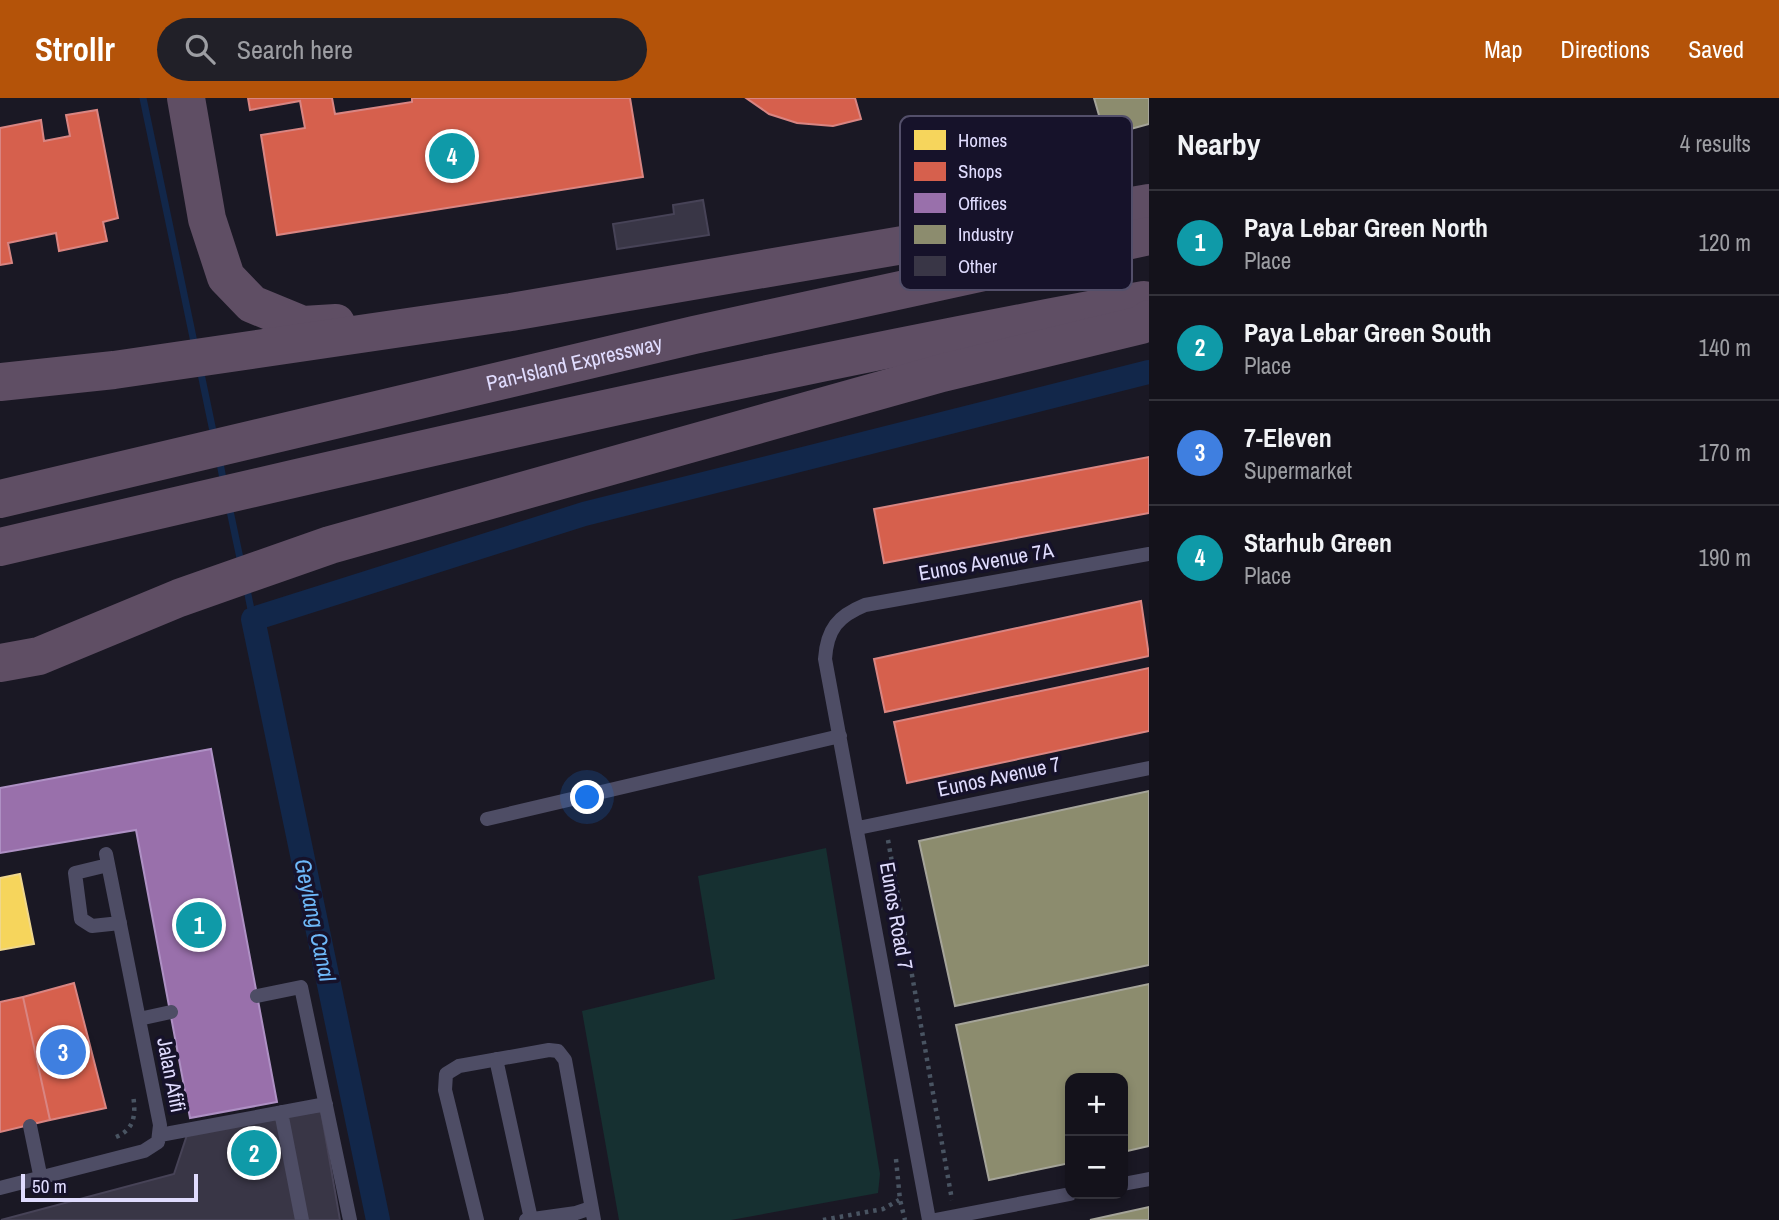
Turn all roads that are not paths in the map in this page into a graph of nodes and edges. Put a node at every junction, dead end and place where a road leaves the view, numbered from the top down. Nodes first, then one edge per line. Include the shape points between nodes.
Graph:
1 (186, 98) edge
2 (900, 245) edge
3 (901, 290) edge
4 (1149, 299) edge
5 (510, 312) junction
6 (1149, 319) edge
7 (0, 382) edge
8 (0, 499) edge
9 (0, 547) edge
10 (1149, 554) edge
11 (835, 623) joint
12 (39, 656) junction
13 (0, 663) edge
14 (0, 691) edge
15 (840, 736) junction
16 (1149, 768) edge
17 (486, 819) dead end
18 (858, 828) junction
19 (120, 923) junction
20 (257, 996) dead end
21 (171, 1012) dead end
22 (139, 1019) junction
23 (496, 1059) junction
24 (326, 1104) junction
25 (281, 1112) junction
26 (30, 1126) dead end
27 (160, 1135) junction
28 (41, 1179) junction
29 (1149, 1179) edge
30 (1128, 1183) edge
31 (0, 1188) edge
32 (1065, 1195) edge
33 (593, 1214) edge
34 (302, 1220) edge
35 (350, 1220) edge
36 (477, 1220) edge
37 (528, 1220) edge
38 (929, 1220) edge
39 (935, 1220) edge

1 - 5 highway via 207,219 226,277 252,304 303,326
2 - 5 highway
3 - 8 highway, Pan-Island Expressway
4 - 9 highway via 971,332 313,474
5 - 7 highway
6 - 12 highway via 1141,326 942,373 330,545
10 - 11 lane, Eunos Avenue 7A via 865,605
11 - 15 lane, Eunos Road 7 via 826,641 825,659
12 - 13 highway
12 - 14 highway
15 - 17 lane
15 - 18 lane, Eunos Road 7
16 - 18 lane, Eunos Avenue 7
18 - 38 lane, Eunos Road 7
19 - 19 lane, Jalan Afifi via 107,860 75,873 81,919 92,926
19 - 22 lane, Jalan Afifi
20 - 24 lane via 302,987
21 - 22 lane
22 - 27 lane, Jalan Afifi
23 - 33 lane via 558,1051 565,1060
23 - 36 lane via 459,1066 446,1074 444,1090
23 - 37 lane
24 - 25 lane
24 - 35 lane
25 - 27 lane
25 - 34 lane
26 - 28 lane
27 - 28 lane, Jalan Afifi via 158,1142 144,1151
28 - 31 lane, Jalan Afifi
29 - 30 lane
32 - 39 lane
33 - 37 lane

